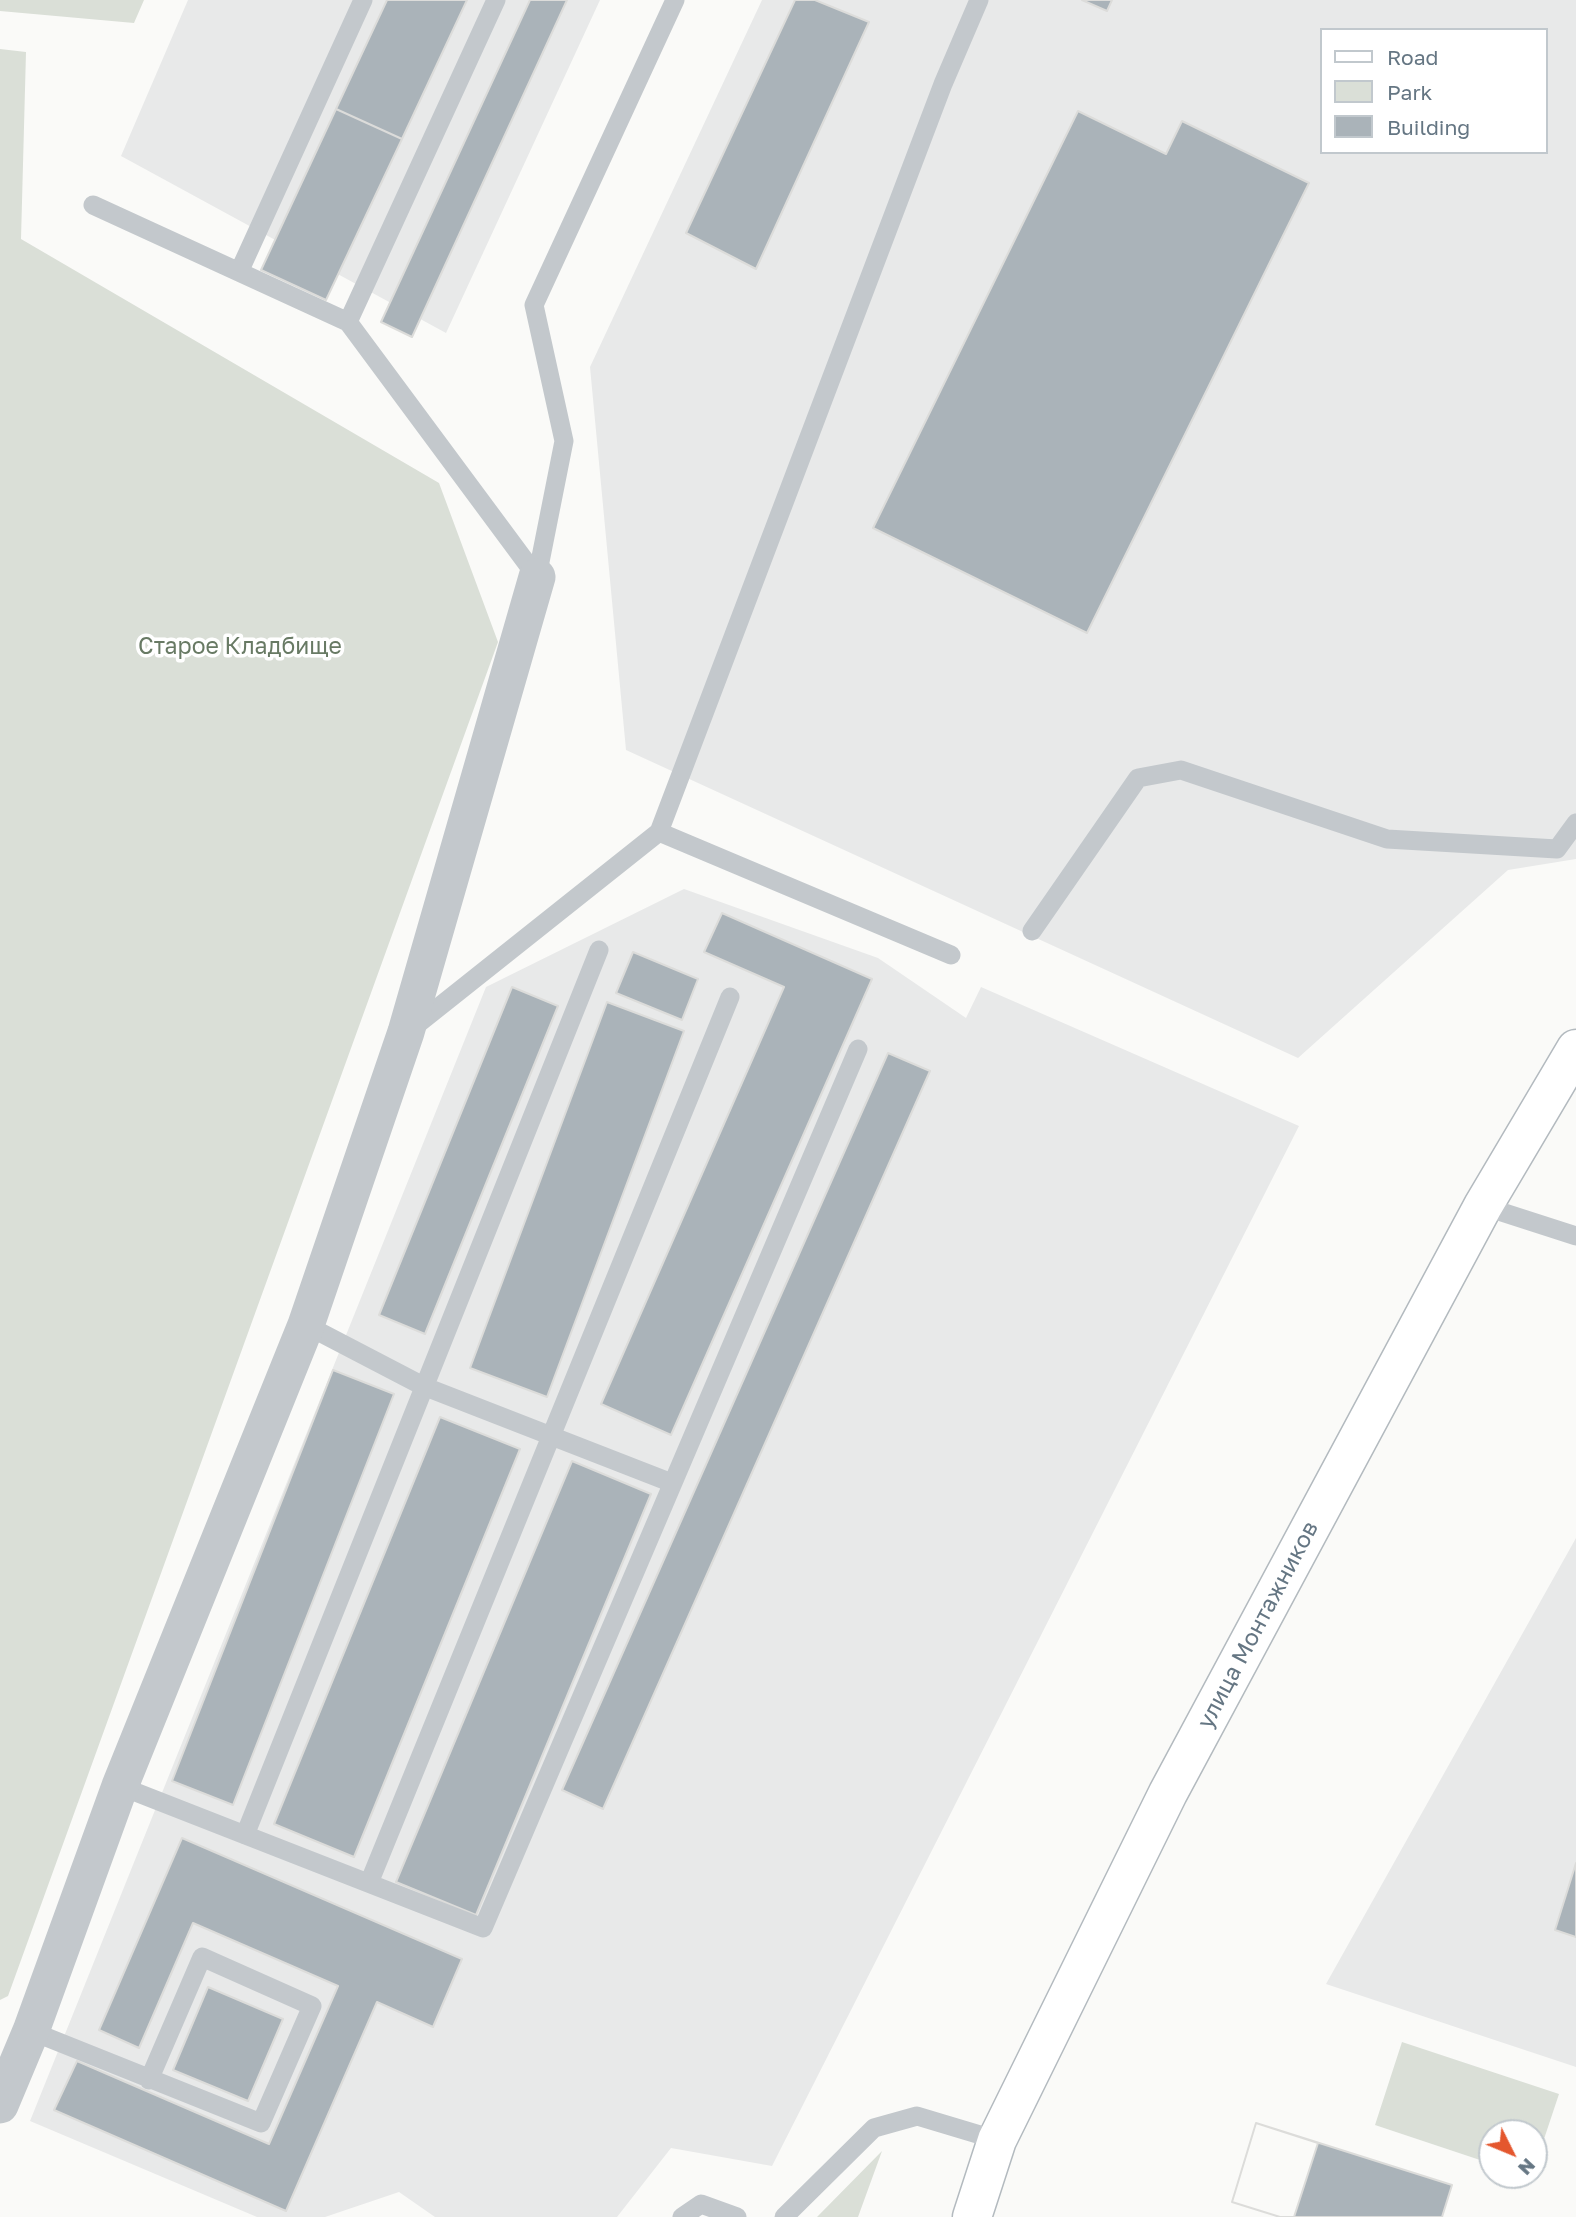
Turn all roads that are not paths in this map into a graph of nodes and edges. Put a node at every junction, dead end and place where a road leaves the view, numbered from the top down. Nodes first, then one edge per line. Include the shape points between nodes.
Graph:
1 (363, 0) edge
2 (496, 0) edge
3 (675, 0) edge
4 (979, 0) edge
5 (93, 205) dead end
6 (239, 272) junction
7 (348, 322) junction
8 (537, 577) junction
9 (1576, 823) edge
10 (659, 832) junction
11 (1032, 931) dead end
12 (599, 950) dead end
13 (951, 955) dead end
14 (730, 997) dead end
15 (406, 1032) junction
16 (858, 1049) dead end
17 (1576, 1049) edge
18 (1483, 1206) junction
19 (1576, 1236) edge
20 (306, 1325) junction
21 (423, 1386) junction
22 (552, 1437) junction
23 (671, 1483) junction
24 (120, 1786) junction
25 (245, 1835) junction
26 (369, 1883) junction
27 (31, 2031) junction
28 (149, 2080) junction
29 (0, 2105) edge
30 (997, 2140) junction
31 (682, 2217) edge
32 (737, 2217) edge
33 (784, 2217) edge
34 (972, 2217) edge

1 - 6 lane
2 - 7 lane
3 - 8 lane via 534,305 564,441
4 - 10 lane
5 - 6 lane
6 - 7 lane
7 - 8 lane
8 - 15 street
9 - 11 lane via 1558,849 1387,839 1181,770 1138,778
10 - 13 lane
10 - 15 lane
12 - 21 lane
14 - 22 lane
15 - 20 street
16 - 23 lane
17 - 18 street, улица Монтажников
18 - 19 lane
18 - 30 street, улица Монтажников via 1168,1793
20 - 21 lane
20 - 24 street
21 - 22 lane
21 - 25 lane
22 - 23 lane
22 - 26 lane
23 - 26 lane via 483,1928
24 - 25 lane
24 - 27 street
25 - 26 lane
27 - 28 lane
27 - 29 street
28 - 28 lane via 261,2123 312,2006 202,1958
30 - 33 lane via 917,2116 874,2128
30 - 34 street, улица Монтажников
31 - 32 lane via 701,2204

